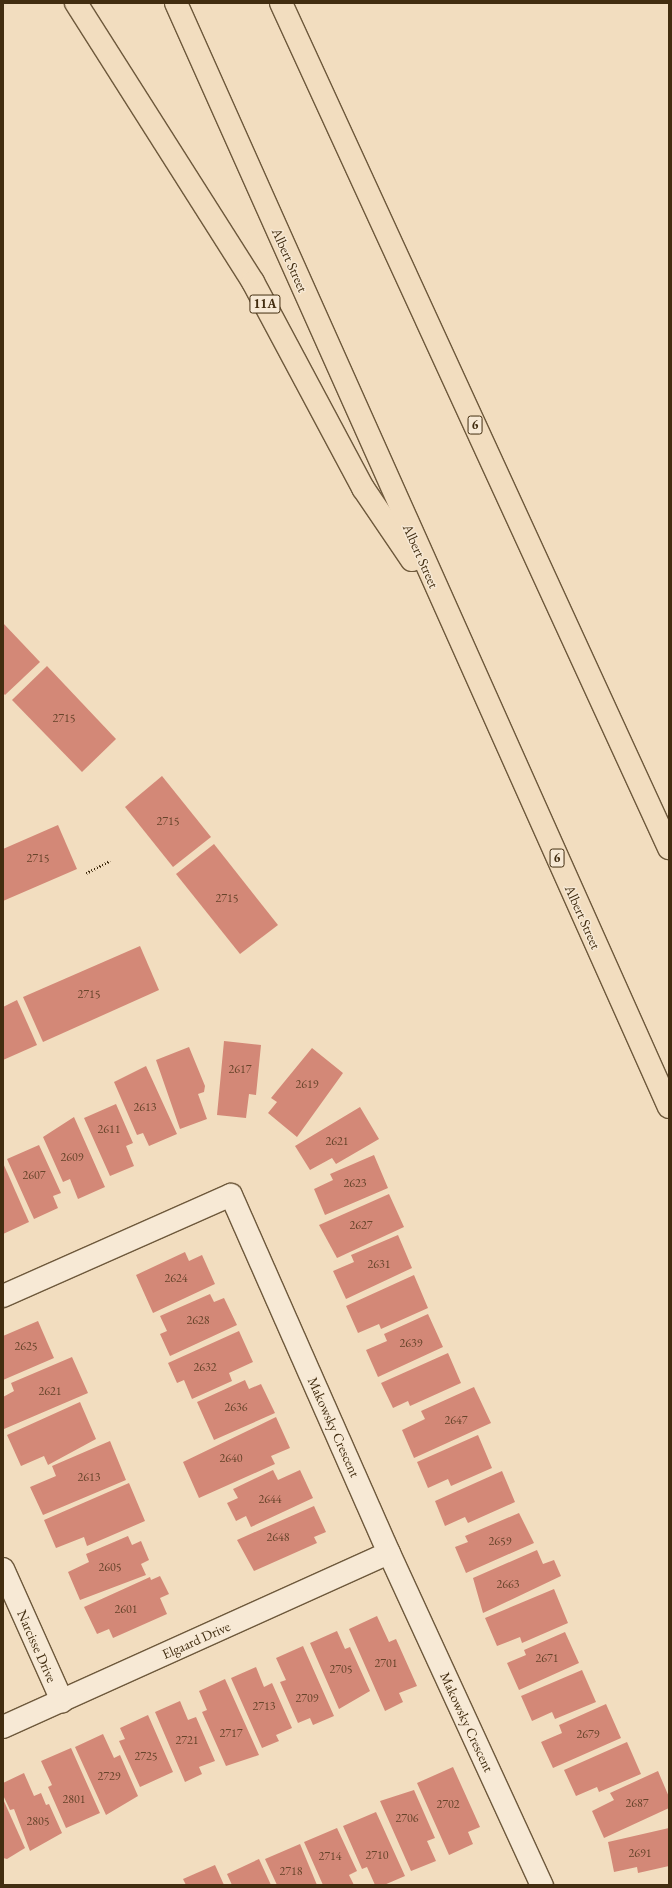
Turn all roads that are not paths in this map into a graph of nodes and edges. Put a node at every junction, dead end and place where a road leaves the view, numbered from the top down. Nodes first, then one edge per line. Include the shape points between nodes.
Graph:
1 (76, 3) edge
2 (176, 3) edge
3 (281, 3) edge
4 (445, 610) junction
5 (669, 848) edge
6 (669, 1107) edge
7 (3, 1296) edge
8 (389, 1553) junction
9 (3, 1569) edge
10 (62, 1701) junction
11 (3, 1727) edge
12 (542, 1885) edge

1 - 4 highway, 11A via 253,282 363,488
2 - 4 highway, Albert Street / 6
3 - 5 highway, 6
4 - 6 highway, Albert Street / 6
7 - 8 street, Makowsky Crescent via 231,1195
8 - 10 street, Elgaard Drive
8 - 12 street, Makowsky Crescent
9 - 10 street, Narcisse Drive
10 - 11 street, Elgaard Drive

